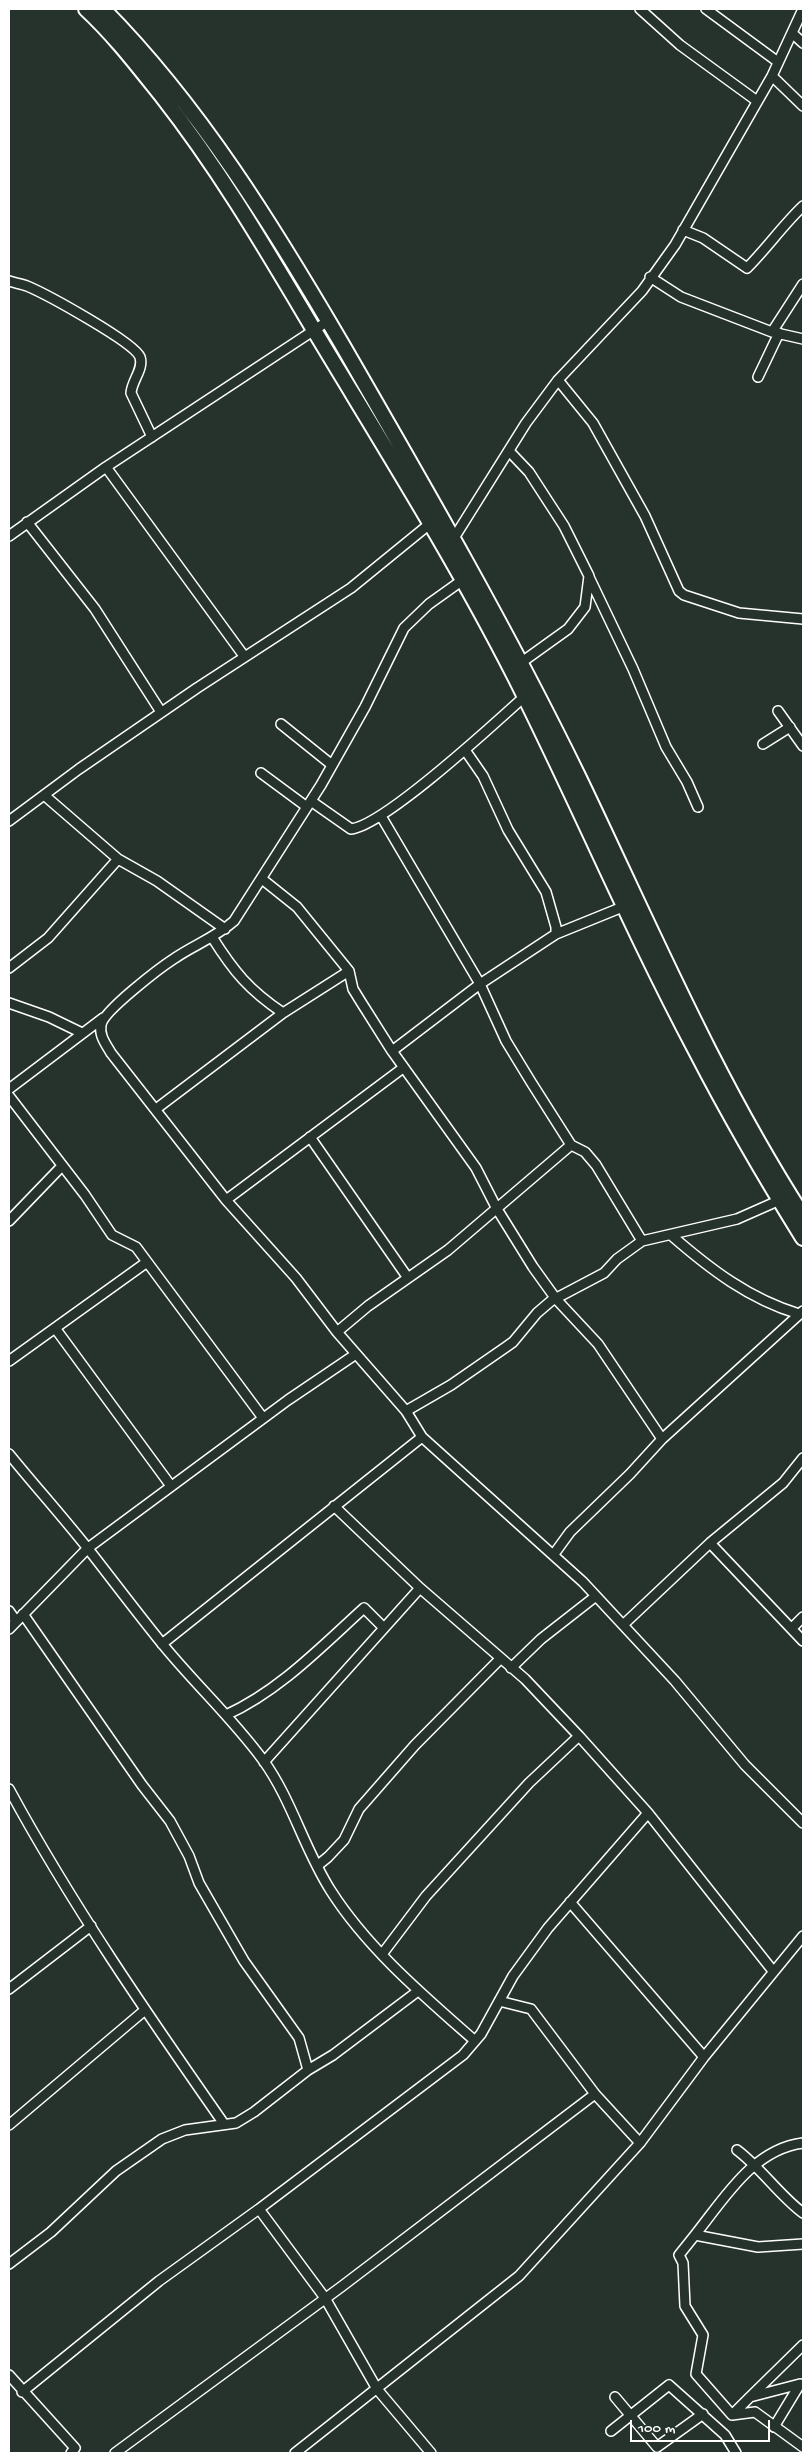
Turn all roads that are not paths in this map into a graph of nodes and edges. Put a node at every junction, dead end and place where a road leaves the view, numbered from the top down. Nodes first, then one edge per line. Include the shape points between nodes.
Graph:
1 (86, 9) edge
2 (103, 9) edge
3 (640, 9) edge
4 (706, 9) edge
5 (803, 9) edge
6 (792, 34) junction
7 (803, 43) edge
8 (778, 62) junction
9 (772, 76) junction
10 (757, 101) junction
11 (803, 106) edge
12 (803, 206) edge
13 (683, 230) junction
14 (650, 277) junction
15 (9, 281) edge
16 (803, 284) edge
17 (328, 321) junction
18 (315, 331) junction
19 (776, 332) junction
20 (803, 339) edge
21 (758, 377) dead end
22 (558, 380) junction
23 (152, 437) junction
24 (509, 450) junction
25 (106, 467) junction
26 (27, 522) junction
27 (432, 522) junction
28 (9, 536) edge
29 (454, 538) junction
30 (589, 576) junction
31 (464, 579) junction
32 (803, 619) edge
33 (244, 656) junction
34 (522, 662) junction
35 (525, 696) junction
36 (778, 711) dead end
37 (161, 712) junction
38 (281, 724) dead end
39 (790, 727) junction
40 (800, 734) edge
41 (763, 744) dead end
42 (803, 746) edge
43 (464, 750) junction
44 (332, 765) junction
45 (261, 773) dead end
46 (44, 795) junction
47 (309, 804) junction
48 (698, 807) dead end
49 (381, 816) junction
50 (9, 821) edge
51 (118, 859) junction
52 (262, 880) junction
53 (626, 906) junction
54 (225, 929) junction
55 (556, 934) junction
56 (212, 937) junction
57 (9, 968) edge
58 (349, 971) junction
59 (480, 984) junction
60 (9, 1003) edge
61 (283, 1013) junction
62 (103, 1018) junction
63 (82, 1033) junction
64 (392, 1051) junction
65 (404, 1068) junction
66 (9, 1089) edge
67 (9, 1096) edge
68 (156, 1109) junction
69 (310, 1137) junction
70 (571, 1146) junction
71 (62, 1166) junction
72 (226, 1200) junction
73 (780, 1200) junction
74 (497, 1209) junction
75 (803, 1216) edge
76 (9, 1221) edge
77 (671, 1235) junction
78 (803, 1238) edge
79 (642, 1242) junction
80 (147, 1262) junction
81 (408, 1278) junction
82 (556, 1299) junction
83 (801, 1313) edge
84 (55, 1328) junction
85 (338, 1332) junction
86 (356, 1354) junction
87 (9, 1361) edge
88 (406, 1411) junction
89 (263, 1418) junction
90 (422, 1437) junction
91 (662, 1439) junction
92 (9, 1454) edge
93 (803, 1458) edge
94 (171, 1486) junction
95 (334, 1506) junction
96 (710, 1543) junction
97 (88, 1548) junction
98 (554, 1554) junction
99 (420, 1588) junction
100 (596, 1596) junction
101 (9, 1611) edge
102 (803, 1617) edge
103 (20, 1618) junction
104 (623, 1625) junction
105 (384, 1628) junction
106 (792, 1628) junction
107 (9, 1629) edge
108 (803, 1641) edge
109 (162, 1644) junction
110 (500, 1659) junction
111 (512, 1668) junction
112 (226, 1715) junction
113 (579, 1736) junction
114 (264, 1762) junction
115 (9, 1788) edge
116 (648, 1813) junction
117 (802, 1819) edge
118 (317, 1866) junction
119 (570, 1902) junction
120 (91, 1926) junction
121 (803, 1936) edge
122 (383, 1953) junction
123 (773, 1970) junction
124 (9, 1989) edge
125 (418, 1991) junction
126 (499, 2001) junction
127 (145, 2010) junction
128 (475, 2041) junction
129 (704, 2056) junction
130 (308, 2070) junction
131 (595, 2094) junction
132 (9, 2124) edge
133 (224, 2124) junction
134 (640, 2143) junction
135 (803, 2143) edge
136 (737, 2150) dead end
137 (756, 2164) junction
138 (259, 2209) junction
139 (803, 2213) edge
140 (695, 2235) junction
141 (803, 2244) edge
142 (9, 2264) edge
143 (325, 2298) junction
144 (803, 2346) edge
145 (9, 2375) edge
146 (376, 2389) junction
147 (22, 2392) junction
148 (615, 2397) dead end
149 (750, 2397) junction
150 (703, 2414) junction
151 (632, 2415) junction
152 (732, 2415) junction
153 (774, 2427) junction
154 (611, 2432) dead end
155 (803, 2448) edge
156 (75, 2452) edge
157 (115, 2453) edge
158 (295, 2453) edge
159 (431, 2453) edge
160 (736, 2453) edge

1 - 18 main road via 136,62 183,123 247,217
2 - 17 main road via 200,124 299,270
3 - 10 street via 680,45
4 - 8 street
5 - 6 street
6 - 7 street
6 - 8 street
8 - 9 street
9 - 10 street
9 - 11 street
10 - 13 street
12 - 13 street via 747,268 704,238
13 - 14 street
14 - 19 street via 681,297
14 - 22 street via 642,291
15 - 23 street via 27,286 77,312 132,346 142,364 131,393
16 - 19 street
17 - 18 street
17 - 29 main road
18 - 23 street
18 - 27 main road
19 - 20 street
19 - 21 street
22 - 24 street
22 - 32 street via 593,423 645,516 679,591 739,613
23 - 25 street
24 - 29 street
24 - 30 street via 534,479 564,526
25 - 26 street
25 - 33 street
26 - 28 street
26 - 37 street via 94,609
27 - 31 main road
27 - 33 street via 351,588
29 - 34 main road
30 - 34 street via 585,607 568,629
30 - 48 street via 634,669 666,747
31 - 35 main road
31 - 44 street via 429,604 404,628
33 - 37 street
34 - 75 main road via 708,1048 756,1139
35 - 43 street
35 - 53 main road
36 - 39 street
37 - 46 street
38 - 44 street
39 - 40 street
39 - 41 street
40 - 42 street
43 - 49 street
43 - 55 street via 484,776 508,830 546,892
44 - 47 street
45 - 47 street
46 - 50 street
46 - 51 street
47 - 49 street via 351,829
47 - 52 street
49 - 59 street
51 - 54 street via 158,881
51 - 57 street via 48,938
52 - 54 street
52 - 58 street via 296,907
53 - 55 street
53 - 73 main road via 696,1052
54 - 56 street
55 - 59 street
56 - 61 street via 231,968 249,988
56 - 62 street via 174,958
58 - 61 street
58 - 64 street via 353,989
59 - 64 street
59 - 70 street via 506,1040
60 - 63 street
61 - 68 street
62 - 63 street
62 - 68 street via 100,1031 106,1045
63 - 66 street
64 - 65 street
65 - 69 street
65 - 74 street via 476,1168
67 - 71 street
68 - 72 street
69 - 72 street
69 - 81 street
70 - 74 street
70 - 79 street via 585,1152 596,1165
71 - 76 street
71 - 80 street via 112,1235 136,1247
72 - 85 street via 296,1278
73 - 77 street via 738,1219
73 - 78 main road
74 - 81 street
74 - 82 street
77 - 79 street
77 - 83 street via 737,1288 783,1309
79 - 82 street via 617,1259 604,1273
80 - 84 street
80 - 89 street
81 - 85 street
82 - 88 street via 536,1313 513,1342 451,1385
82 - 91 street via 598,1344
83 - 91 street
84 - 87 street
84 - 94 street
85 - 86 street
86 - 88 street
86 - 89 street
88 - 90 street
89 - 94 street
90 - 95 street
90 - 98 street
91 - 98 street via 570,1532
92 - 97 street
93 - 96 street via 772,1493
94 - 97 street
95 - 99 street
95 - 109 street
96 - 104 street
96 - 106 street
97 - 103 street
97 - 109 street
98 - 100 street
99 - 105 street
99 - 110 street
100 - 104 street
100 - 111 street via 541,1639
101 - 103 street
102 - 106 street
103 - 107 street
103 - 130 street via 170,1821 199,1883 244,1961 299,2038
104 - 117 street via 745,1765
105 - 112 street via 364,1608 282,1681
105 - 114 street
106 - 108 street
109 - 112 street
110 - 111 street
110 - 118 street via 415,1745 359,1809 344,1840
111 - 113 street
112 - 114 street
113 - 116 street
113 - 122 street via 529,1783 426,1896
114 - 118 street via 287,1798
115 - 120 street via 33,1834
116 - 119 street
116 - 123 street
118 - 122 street via 337,1899
119 - 126 street via 513,1976
119 - 129 street
120 - 124 street
120 - 127 street
121 - 123 street
122 - 125 street
123 - 129 street
125 - 128 street
125 - 130 street via 334,2055
126 - 128 street
126 - 131 street via 532,2009
127 - 132 street
127 - 133 street
128 - 138 street via 463,2055
129 - 134 street
130 - 133 street via 254,2112 236,2123
131 - 134 street
131 - 143 street
133 - 142 street via 185,2130 162,2139 116,2171 51,2232
134 - 146 street via 519,2276
135 - 137 street via 780,2150
136 - 137 street
137 - 139 street via 787,2201
137 - 140 street
138 - 143 street
138 - 147 street via 159,2281
140 - 141 street via 758,2247
140 - 152 street via 679,2255 683,2263 685,2306 703,2335 696,2374
143 - 146 street
143 - 157 street
144 - 149 street
145 - 147 street
146 - 158 street
146 - 159 street
147 - 156 street
148 - 151 street
149 - 152 street
149 - 153 street via 800,2384
150 - 151 street via 669,2385
150 - 151 street via 657,2447
150 - 160 street via 725,2435
151 - 154 street
152 - 153 street via 755,2412
153 - 155 street

